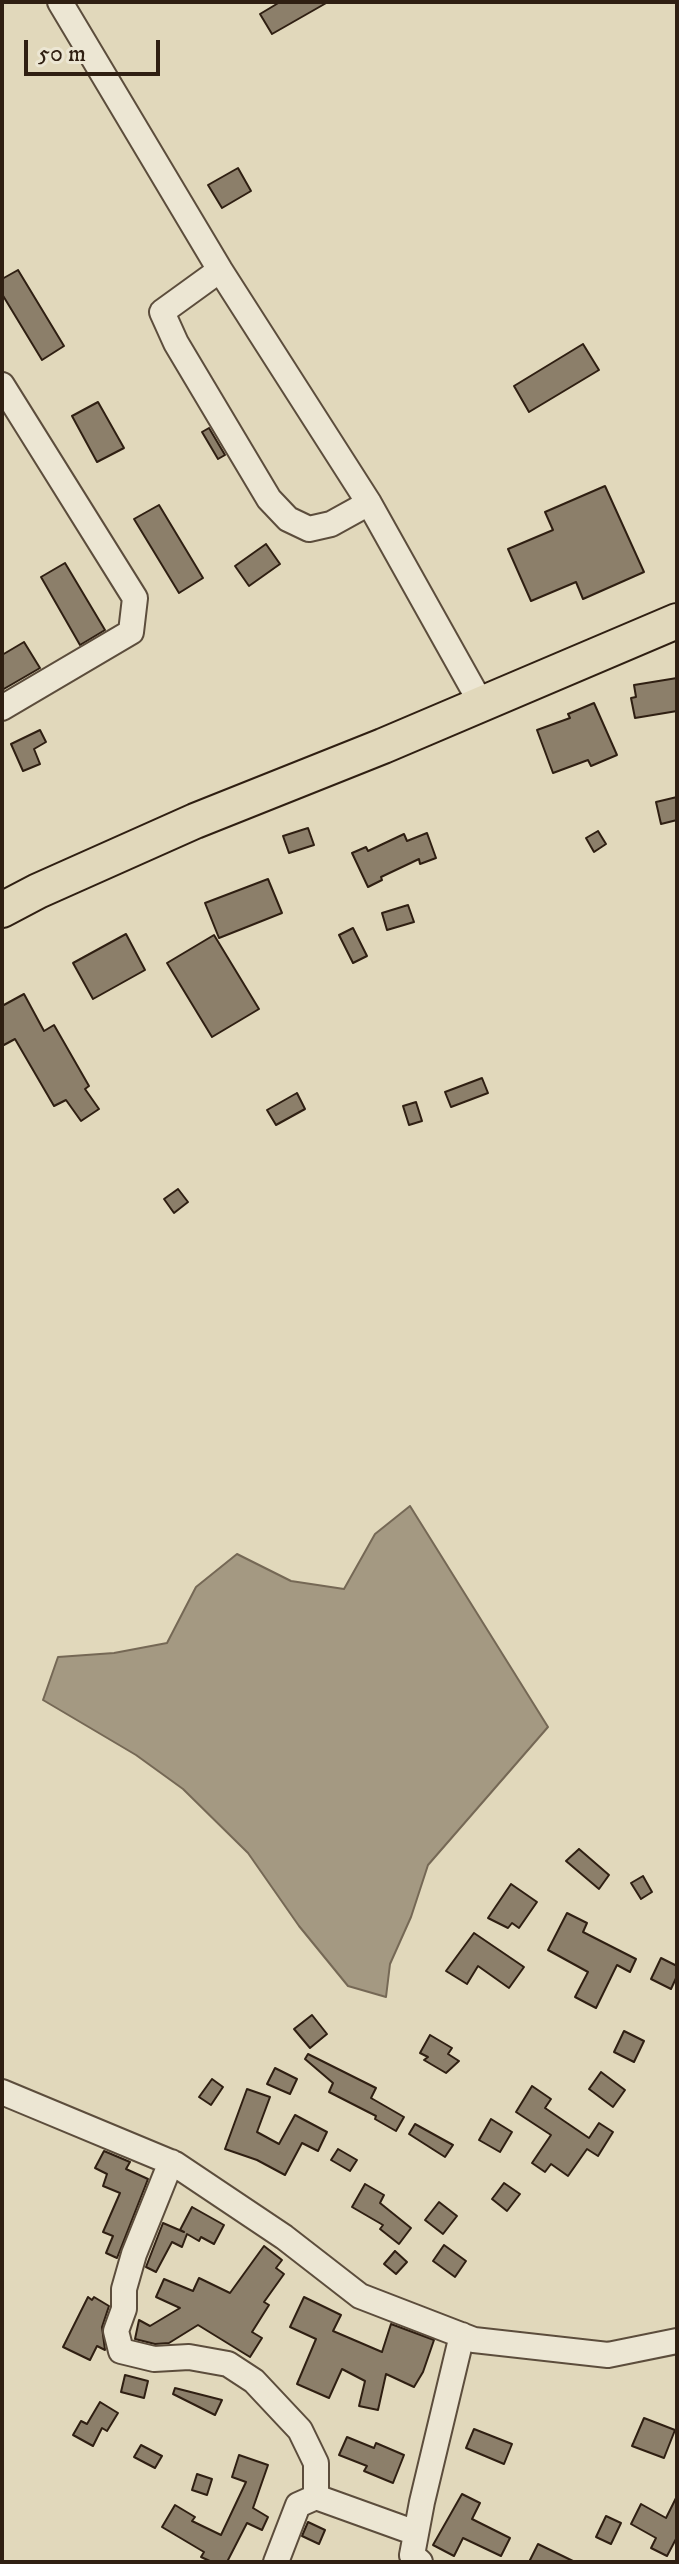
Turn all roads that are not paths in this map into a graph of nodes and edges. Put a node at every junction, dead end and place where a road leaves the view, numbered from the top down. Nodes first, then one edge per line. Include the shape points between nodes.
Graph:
1 (60, 2) edge
2 (220, 270) junction
3 (2, 385) edge
4 (369, 503) junction
5 (677, 621) edge
6 (482, 705) junction
7 (2, 708) edge
8 (2, 910) edge
9 (2, 2092) edge
10 (171, 2162) junction
11 (462, 2335) junction
12 (677, 2341) edge
13 (316, 2497) junction
14 (414, 2553) edge
15 (276, 2562) edge

1 - 2 street
2 - 4 street
2 - 4 street via 162,312 269,499 288,519 309,529 331,524
3 - 7 street via 135,598 131,632
4 - 6 street
5 - 6 highway
6 - 8 highway via 195,821
9 - 10 street
10 - 11 street via 284,2237 360,2296
10 - 13 street via 124,2289 116,2331 121,2351 228,2364 254,2381 300,2430 316,2463
11 - 12 street via 608,2355
11 - 14 street
13 - 14 street
13 - 15 street via 298,2505

